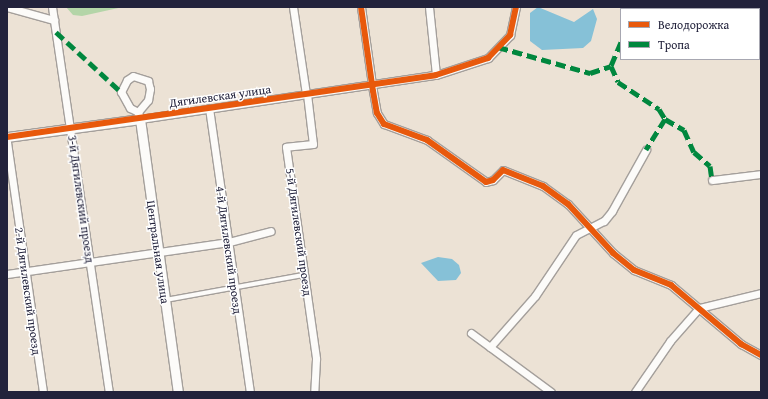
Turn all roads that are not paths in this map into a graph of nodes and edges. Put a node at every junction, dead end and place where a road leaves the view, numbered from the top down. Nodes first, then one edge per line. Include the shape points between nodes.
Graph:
1 (52, 7) edge
2 (293, 7) edge
3 (361, 7) edge
4 (429, 7) edge
5 (516, 7) edge
6 (7, 8) edge
7 (54, 20) junction
8 (436, 76) junction
9 (372, 83) junction
10 (306, 94) junction
11 (209, 108) junction
12 (139, 115) junction
13 (71, 128) junction
14 (7, 137) edge
15 (7, 142) edge
16 (646, 150) dead end
17 (761, 174) edge
18 (712, 180) dead end
19 (591, 227) junction
20 (271, 231) dead end
21 (229, 242) junction
22 (157, 251) junction
23 (89, 261) junction
24 (25, 271) junction
25 (7, 274) edge
26 (306, 274) junction
27 (234, 289) junction
28 (761, 293) edge
29 (164, 300) junction
30 (700, 308) junction
31 (472, 333) dead end
32 (490, 347) junction
33 (761, 355) edge
34 (43, 392) edge
35 (109, 392) edge
36 (178, 392) edge
37 (250, 392) edge
38 (314, 392) edge
39 (551, 392) edge
40 (634, 392) edge

1 - 7 street, 3-й Дягилевский проезд
2 - 10 street
3 - 9 street
4 - 8 street
5 - 8 street, Дягилевская улица via 510,35 488,58
6 - 7 street
7 - 13 street, 3-й Дягилевский проезд
8 - 9 street, Дягилевская улица
9 - 10 street, Дягилевская улица
9 - 19 street via 377,113 384,124 427,140 486,182 493,180 503,170 543,186
10 - 11 street, Дягилевская улица
10 - 26 street, 5-й Дягилевский проезд via 313,144 286,148
11 - 12 street, Дягилевская улица
11 - 21 street, 4-й Дягилевский проезд
12 - 12 street via 148,100 150,89 148,81 133,76 127,80 121,92 130,108
12 - 13 street, Дягилевская улица
12 - 22 street, Центральная улица
13 - 14 street, Дягилевская улица
13 - 23 street, 3-й Дягилевский проезд
15 - 24 street, 2-й Дягилевский проезд
16 - 19 street via 612,211 604,221
17 - 18 street
19 - 30 street via 613,253 634,270 671,285
19 - 32 street via 576,235 534,296
20 - 21 street
21 - 22 street
21 - 27 street, 4-й Дягилевский проезд
22 - 23 street
22 - 29 street, Центральная улица
23 - 24 street
23 - 35 street, 3-й Дягилевский проезд
24 - 25 street
24 - 34 street, 2-й Дягилевский проезд
26 - 27 lane via 246,283
26 - 38 street, 5-й Дягилевский проезд via 316,359
27 - 29 lane
27 - 37 street, 4-й Дягилевский проезд
28 - 30 street
29 - 36 street, Центральная улица
30 - 33 street via 742,344
30 - 40 street via 670,340
31 - 32 street
32 - 39 street

